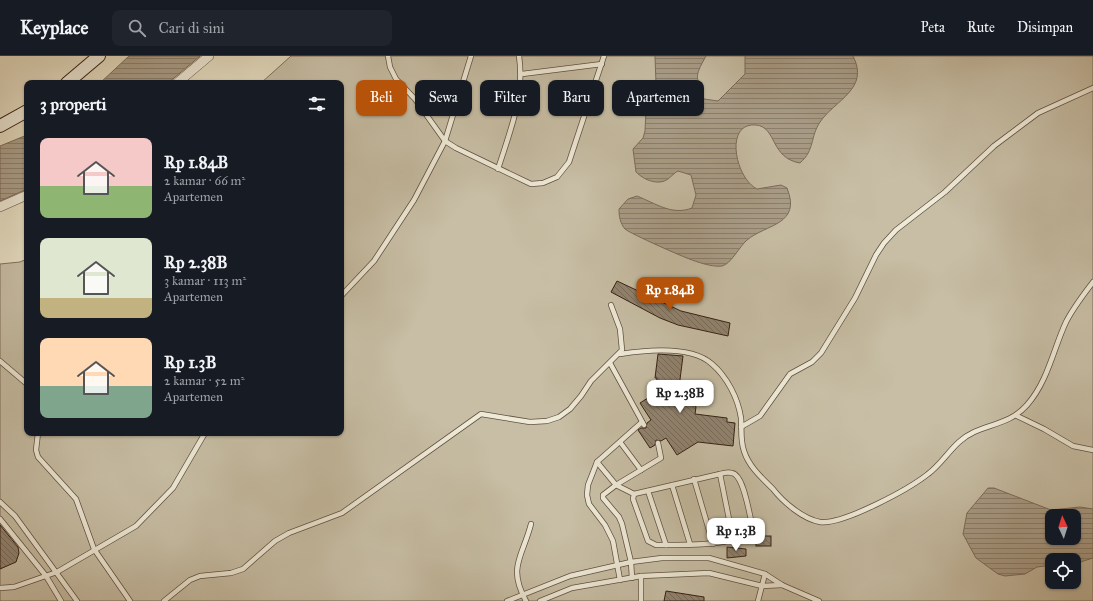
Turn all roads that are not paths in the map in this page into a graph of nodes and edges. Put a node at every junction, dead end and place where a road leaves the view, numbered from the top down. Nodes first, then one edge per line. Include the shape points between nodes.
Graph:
1 (98, 56) edge
2 (209, 56) edge
3 (388, 56) edge
4 (471, 56) edge
5 (519, 56) edge
6 (604, 56) edge
7 (602, 64) junction
8 (522, 74) junction
9 (70, 80) edge
10 (181, 80) edge
11 (1093, 88) edge
12 (24, 113) edge
13 (0, 126) edge
14 (446, 141) junction
15 (498, 169) junction
16 (24, 196) edge
17 (0, 207) edge
18 (1093, 282) edge
19 (344, 293) edge
20 (611, 305) dead end
21 (620, 354) junction
22 (0, 361) edge
23 (610, 363) junction
24 (24, 381) edge
25 (1017, 416) junction
26 (741, 427) junction
27 (38, 436) edge
28 (203, 436) edge
29 (620, 442) junction
30 (658, 443) dead end
31 (1093, 450) edge
32 (597, 462) junction
33 (641, 470) junction
34 (720, 474) junction
35 (694, 479) junction
36 (616, 484) junction
37 (672, 485) junction
38 (648, 491) junction
39 (634, 494) junction
40 (0, 502) edge
41 (0, 519) edge
42 (531, 524) dead end
43 (733, 539) junction
44 (690, 544) junction
45 (713, 544) junction
46 (666, 545) junction
47 (94, 549) junction
48 (631, 562) junction
49 (618, 564) junction
50 (57, 572) junction
51 (765, 574) junction
52 (46, 576) junction
53 (641, 576) junction
54 (632, 578) junction
55 (620, 580) junction
56 (782, 585) junction
57 (762, 586) junction
58 (0, 588) edge
59 (522, 594) junction
60 (61, 601) edge
61 (77, 601) edge
62 (130, 601) edge
63 (164, 601) edge
64 (507, 601) edge
65 (526, 601) edge
66 (540, 601) edge
67 (641, 601) edge
68 (758, 601) edge
69 (819, 601) edge

1 - 9 main road
2 - 10 street
3 - 14 lane via 396,80 415,100
4 - 14 lane
5 - 8 lane
6 - 7 lane
7 - 8 lane
7 - 15 lane via 569,162 556,177 543,183 531,184
8 - 15 lane via 517,108
11 - 26 lane via 1038,113 994,146 945,192 896,230 876,255 855,298 821,354 790,374 760,416
12 - 13 main road
14 - 15 lane
14 - 19 lane via 414,200 374,261
16 - 17 street
18 - 25 lane via 1066,322 1040,387
20 - 21 lane via 620,329 623,346
21 - 23 lane
21 - 26 lane via 658,350 690,354 705,359 720,373 736,399
22 - 24 lane
23 - 29 lane via 643,423
23 - 63 lane via 591,381 570,409 559,417 530,422 481,414 342,513 289,533 275,541 243,569 190,580
25 - 26 lane via 966,437 928,474 911,486 830,522 818,521 782,500 753,468 744,452
25 - 31 lane via 1073,446
27 - 47 lane via 38,457 76,499
28 - 47 lane via 173,488 136,526
29 - 32 lane
29 - 33 lane
30 - 33 lane via 661,458
32 - 36 lane
32 - 49 lane via 587,495 589,504 605,525
33 - 36 lane
34 - 35 lane
34 - 43 lane
34 - 43 lane via 733,472 738,475 743,485 752,524 745,534
35 - 37 lane
35 - 45 lane
36 - 39 lane
36 - 48 lane via 605,492 603,498 619,517
37 - 38 lane
37 - 44 lane
38 - 39 lane
38 - 46 lane
39 - 46 lane via 633,498 648,541 656,545
40 - 50 lane via 15,516
41 - 52 lane
42 - 59 lane via 518,558 516,571
43 - 45 lane
44 - 45 lane
44 - 46 lane
47 - 50 lane
47 - 62 lane
48 - 49 lane
48 - 51 lane via 662,558 709,558
48 - 54 lane
49 - 55 lane
49 - 59 lane via 570,576
50 - 52 lane
50 - 61 lane
51 - 56 lane
51 - 57 lane
52 - 58 lane via 14,587
52 - 60 lane
53 - 54 lane
53 - 57 lane via 710,574
53 - 67 lane
54 - 55 lane
55 - 66 lane via 572,588
56 - 57 lane
56 - 69 lane
57 - 68 lane
59 - 64 lane
59 - 65 lane

